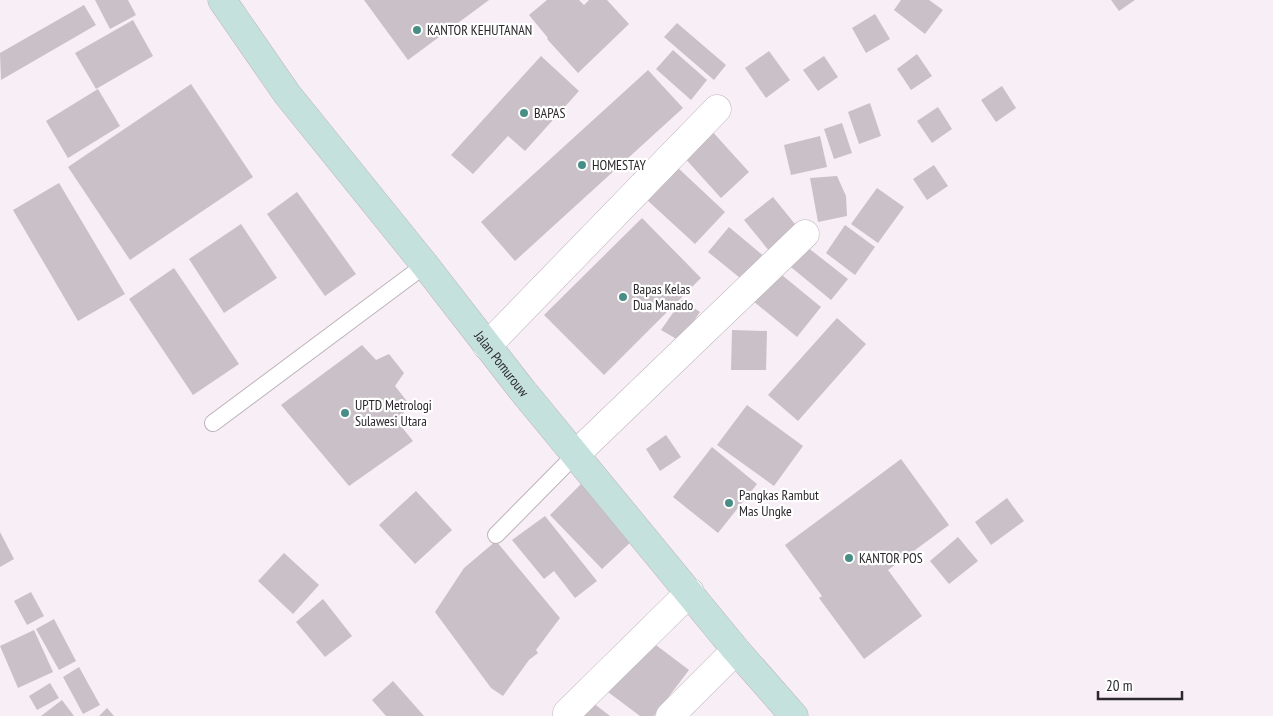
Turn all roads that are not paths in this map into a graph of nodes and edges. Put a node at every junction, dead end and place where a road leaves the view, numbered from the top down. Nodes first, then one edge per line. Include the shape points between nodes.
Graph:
1 (222, 0) edge
2 (717, 108) dead end
3 (805, 234) dead end
4 (425, 264) junction
5 (488, 346) junction
6 (213, 423) dead end
7 (575, 455) junction
8 (496, 535) dead end
9 (690, 592) junction
10 (736, 650) junction
11 (567, 713) dead end
12 (670, 716) edge
13 (794, 716) edge

1 - 4 main road, Jalan Pomurouw via 287,94
2 - 5 street
3 - 7 street
4 - 5 main road, Jalan Pomurouw
4 - 6 lane
5 - 7 main road, Jalan Pomurouw
7 - 8 lane
7 - 9 main road, Jalan Pomurouw
9 - 10 main road, Jalan Pomurouw
9 - 11 street
10 - 12 street
10 - 13 main road, Jalan Pomurouw

